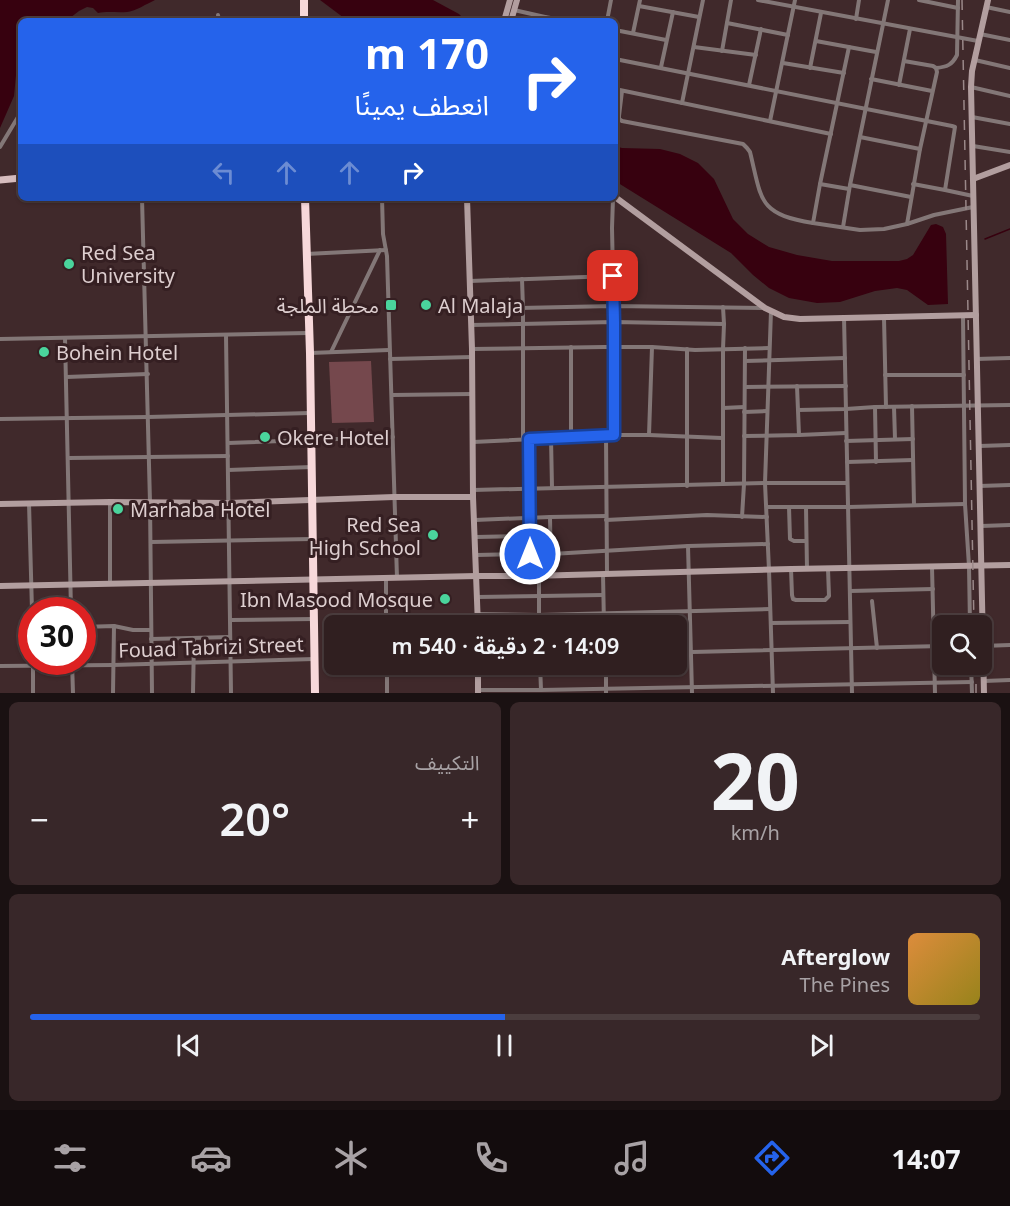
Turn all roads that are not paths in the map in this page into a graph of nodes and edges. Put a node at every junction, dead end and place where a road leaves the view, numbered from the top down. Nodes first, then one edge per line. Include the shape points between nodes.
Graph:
1 (301, 0) edge
2 (510, 0) edge
3 (611, 0) edge
4 (640, 0) edge
5 (703, 0) edge
6 (731, 0) edge
7 (758, 0) edge
8 (795, 0) edge
9 (859, 0) edge
10 (888, 0) edge
11 (919, 0) edge
12 (958, 0) edge
13 (766, 1) edge
14 (987, 4) edge
15 (639, 6) junction
16 (793, 7) junction
17 (958, 8) junction
18 (514, 10) junction
19 (673, 12) junction
20 (821, 12) junction
21 (1010, 12) edge
22 (218, 15) dead end
23 (699, 17) junction
24 (218, 18) edge
25 (299, 18) edge
26 (304, 18) edge
27 (505, 18) edge
28 (512, 18) edge
29 (541, 18) edge
30 (608, 18) edge
31 (856, 19) junction
32 (728, 23) junction
33 (882, 24) junction
34 (761, 29) junction
35 (910, 29) junction
36 (618, 30) edge
37 (633, 33) junction
38 (788, 35) junction
39 (958, 38) junction
40 (980, 38) junction
41 (666, 40) junction
42 (1010, 40) edge
43 (816, 41) junction
44 (694, 47) junction
45 (849, 47) junction
46 (722, 51) junction
47 (876, 52) junction
48 (756, 55) junction
49 (618, 60) edge
50 (975, 60) junction
51 (904, 61) junction
52 (783, 63) junction
53 (661, 67) junction
54 (810, 68) junction
55 (936, 68) junction
56 (1010, 68) edge
57 (689, 73) junction
58 (844, 73) junction
59 (871, 79) junction
60 (749, 85) junction
61 (899, 85) junction
62 (971, 87) junction
63 (618, 90) edge
64 (622, 91) junction
65 (777, 91) junction
66 (932, 91) junction
67 (1010, 96) edge
68 (682, 103) junction
69 (838, 103) junction
70 (865, 109) junction
71 (18, 117) edge
72 (972, 117) junction
73 (770, 121) junction
74 (926, 121) junction
75 (1010, 124) edge
76 (831, 134) junction
77 (860, 137) junction
78 (973, 146) junction
79 (0, 147) edge
80 (920, 149) junction
81 (1010, 152) edge
82 (1010, 165) edge
83 (18, 178) edge
84 (973, 179) junction
85 (0, 180) edge
86 (820, 184) junction
87 (914, 184) junction
88 (849, 187) junction
89 (945, 190) junction
90 (974, 196) junction
91 (911, 197) junction
92 (618, 200) edge
93 (142, 201) edge
94 (305, 201) edge
95 (382, 201) edge
96 (467, 201) edge
97 (614, 201) edge
98 (974, 207) junction
99 (813, 223) junction
100 (907, 224) junction
101 (843, 227) junction
102 (380, 250) junction
103 (386, 250) junction
104 (306, 254) junction
105 (613, 276) junction
106 (522, 279) junction
107 (470, 281) junction
108 (613, 306) junction
109 (723, 307) junction
110 (523, 308) junction
111 (470, 309) junction
112 (768, 310) junction
113 (963, 315) junction
114 (976, 315) junction
115 (884, 316) junction
116 (844, 317) junction
117 (614, 322) junction
118 (523, 323) junction
119 (724, 324) junction
120 (471, 325) junction
121 (308, 333) junction
122 (226, 335) junction
123 (65, 338) junction
124 (147, 338) junction
125 (0, 339) edge
126 (614, 346) junction
127 (571, 347) junction
128 (652, 347) junction
129 (524, 348) junction
130 (745, 348) junction
131 (769, 348) junction
132 (472, 349) junction
133 (723, 349) junction
134 (389, 350) junction
135 (687, 350) junction
136 (331, 352) junction
137 (309, 353) junction
138 (472, 357) junction
139 (845, 357) junction
140 (1010, 358) edge
141 (390, 359) junction
142 (769, 359) junction
143 (976, 359) junction
144 (745, 361) junction
145 (148, 374) junction
146 (885, 375) junction
147 (964, 375) junction
148 (66, 377) junction
149 (797, 386) junction
150 (846, 386) junction
151 (745, 387) junction
152 (768, 387) junction
153 (472, 394) junction
154 (392, 395) junction
155 (964, 405) junction
156 (1010, 405) edge
157 (894, 406) junction
158 (912, 406) junction
159 (977, 406) junction
160 (875, 407) junction
161 (886, 407) junction
162 (723, 408) junction
163 (744, 409) junction
164 (846, 409) junction
165 (798, 410) junction
166 (767, 411) junction
167 (310, 413) junction
168 (227, 415) junction
169 (68, 417) junction
170 (148, 417) junction
171 (0, 419) edge
172 (846, 432) junction
173 (606, 435) junction
174 (614, 435) junction
175 (649, 435) junction
176 (799, 435) junction
177 (686, 436) junction
178 (744, 436) junction
179 (766, 436) junction
180 (393, 437) junction
181 (551, 438) junction
182 (571, 438) junction
183 (722, 438) junction
184 (529, 439) junction
185 (913, 439) junction
186 (311, 440) junction
187 (523, 440) junction
188 (876, 440) junction
189 (895, 440) junction
190 (846, 441) junction
191 (472, 442) junction
192 (228, 443) junction
193 (1010, 445) edge
194 (978, 446) junction
195 (228, 456) junction
196 (149, 457) junction
197 (69, 458) junction
198 (913, 460) junction
199 (847, 462) junction
200 (876, 462) junction
201 (312, 467) junction
202 (228, 470) junction
203 (765, 483) junction
204 (847, 483) junction
205 (723, 484) junction
206 (744, 484) junction
207 (1010, 485) edge
208 (687, 486) junction
209 (978, 486) junction
210 (552, 488) junction
211 (607, 488) junction
212 (530, 489) junction
213 (473, 494) junction
214 (394, 497) junction
215 (312, 499) junction
216 (70, 502) junction
217 (110, 502) junction
218 (150, 502) junction
219 (229, 502) junction
220 (29, 503) junction
221 (0, 504) edge
222 (965, 504) junction
223 (914, 505) junction
224 (767, 507) junction
225 (789, 507) junction
226 (806, 507) junction
227 (849, 507) junction
228 (550, 517) junction
229 (742, 517) junction
230 (767, 517) junction
231 (530, 518) junction
232 (606, 518) junction
233 (475, 520) junction
234 (1010, 525) edge
235 (979, 526) junction
236 (530, 536) junction
237 (476, 537) junction
238 (313, 539) junction
239 (229, 541) junction
240 (806, 541) junction
241 (151, 542) junction
242 (768, 544) junction
243 (688, 546) junction
244 (606, 550) junction
245 (530, 554) junction
246 (551, 554) junction
247 (476, 555) junction
248 (980, 565) junction
249 (1010, 565) edge
250 (969, 566) junction
251 (932, 567) junction
252 (791, 569) junction
253 (807, 569) junction
254 (828, 569) junction
255 (849, 569) junction
256 (769, 570) junction
257 (689, 572) junction
258 (605, 573) junction
259 (551, 575) junction
260 (477, 576) junction
261 (530, 576) junction
262 (539, 576) junction
263 (386, 578) junction
264 (397, 578) junction
265 (314, 579) junction
266 (230, 581) junction
267 (110, 583) junction
268 (151, 583) junction
269 (71, 584) junction
270 (31, 585) junction
271 (0, 586) edge
272 (933, 589) junction
273 (850, 591) junction
274 (603, 595) junction
275 (31, 597) edge
276 (71, 597) edge
277 (477, 597) junction
278 (538, 597) junction
279 (872, 601) dead end
280 (770, 609) junction
281 (690, 611) junction
282 (478, 614) joint
283 (604, 614) junction
284 (386, 615) edge
285 (539, 615) junction
286 (933, 615) edge
287 (970, 615) edge
288 (981, 615) edge
289 (314, 619) junction
290 (231, 620) junction
291 (850, 622) junction
292 (771, 623) junction
293 (114, 626) junction
294 (96, 627) edge
295 (151, 630) junction
296 (230, 637) junction
297 (151, 639) junction
298 (194, 639) junction
299 (1010, 645) edge
300 (932, 646) edge
301 (992, 646) edge
302 (851, 648) junction
303 (877, 648) junction
304 (771, 649) junction
305 (692, 652) junction
306 (315, 659) junction
307 (231, 661) junction
308 (193, 662) junction
309 (18, 664) edge
310 (96, 664) edge
311 (152, 664) junction
312 (113, 665) junction
313 (0, 666) edge
314 (33, 675) edge
315 (72, 675) edge
316 (387, 675) edge
317 (478, 675) edge
318 (540, 675) edge
319 (606, 675) edge
320 (935, 675) edge
321 (972, 675) edge
322 (983, 675) edge
323 (1010, 680) edge
324 (983, 681) junction
325 (935, 682) junction
326 (972, 682) junction
327 (852, 684) junction
328 (772, 685) junction
329 (692, 687) junction
330 (541, 690) junction
331 (478, 691) edge
332 (606, 691) edge
333 (33, 693) edge
334 (73, 693) edge
335 (113, 693) edge
336 (152, 693) edge
337 (193, 693) edge
338 (231, 693) edge
339 (315, 693) edge
340 (387, 693) edge
341 (692, 693) edge
342 (772, 693) edge
343 (852, 693) edge
344 (935, 693) edge
345 (972, 693) edge
346 (984, 693) edge

1 - 25 highway
1 - 26 highway
2 - 18 street
2 - 27 street
3 - 30 street
4 - 15 street
5 - 23 street
6 - 32 street
7 - 13 street
8 - 16 street
9 - 31 street
10 - 33 street
11 - 17 street
12 - 17 street
13 - 16 street
14 - 21 street
14 - 40 street
15 - 19 street
15 - 37 street
16 - 20 street
16 - 38 street
17 - 39 street
18 - 28 street
18 - 29 street
19 - 23 street
19 - 41 street
20 - 31 street
20 - 43 street
22 - 24 street
23 - 44 street
31 - 33 street
32 - 34 street
32 - 46 street
33 - 35 street
33 - 47 street
34 - 38 street
34 - 48 street
35 - 39 street
35 - 51 street
36 - 37 street
37 - 41 street
38 - 52 street
39 - 40 street
39 - 55 street via 953,62
40 - 42 street
40 - 50 street
41 - 53 street
43 - 45 street
43 - 54 street
44 - 46 street
44 - 57 street
45 - 47 street
45 - 58 street
46 - 48 street
47 - 59 street
48 - 60 street
49 - 53 street
50 - 56 street
50 - 62 street
51 - 55 street
51 - 61 street
52 - 54 street
52 - 65 street
53 - 57 street
54 - 58 street
55 - 66 street
57 - 60 street
57 - 68 street
58 - 69 street
59 - 61 street
59 - 70 street
60 - 65 street
61 - 66 street
62 - 67 street
62 - 72 street
63 - 64 street
64 - 68 street
64 - 99 street via 622,121 743,144 750,152 760,192 771,209 787,218
65 - 69 street
65 - 73 street
66 - 74 street
68 - 73 street
69 - 70 street
69 - 76 street
70 - 74 street
70 - 77 street
71 - 79 street
72 - 75 street
72 - 78 street
73 - 76 street
74 - 80 street
74 - 89 street via 955,127
76 - 86 street
77 - 80 street
77 - 88 street
78 - 81 street
78 - 84 street
80 - 87 street
82 - 84 street
83 - 85 main road
84 - 90 street
86 - 88 street
86 - 99 street
87 - 89 street
87 - 91 street
88 - 91 street
88 - 101 street
89 - 90 street
90 - 98 street
91 - 100 street
92 - 112 street
93 - 124 street
94 - 104 highway
95 - 103 street
96 - 107 street
97 - 105 street
98 - 100 street
98 - 114 street
99 - 101 street
100 - 101 street via 874,230
102 - 103 street
102 - 104 street
102 - 136 street
103 - 134 street
104 - 121 highway
105 - 106 street
105 - 108 street
106 - 107 street
106 - 110 street
107 - 111 street
108 - 109 street
108 - 110 street
108 - 117 street
109 - 112 street
109 - 119 street
110 - 111 street
110 - 118 street
111 - 120 street
112 - 116 street via 792,318
112 - 131 street
113 - 114 street
113 - 115 street
113 - 147 street
114 - 143 street
115 - 116 street
115 - 146 street
116 - 139 street
117 - 118 street
117 - 119 street
117 - 126 street
118 - 120 street
118 - 129 street
119 - 133 street
120 - 132 street
121 - 122 street
121 - 137 highway
122 - 124 street
122 - 168 street
123 - 124 street
123 - 125 street
123 - 148 street
124 - 145 street
126 - 127 street
126 - 128 street
126 - 174 street
127 - 129 street
127 - 182 street
128 - 135 street
128 - 175 street
129 - 132 street
129 - 187 street
130 - 131 street
130 - 133 street
130 - 144 street
131 - 142 street
132 - 138 street
133 - 135 street
133 - 162 street
134 - 136 street
134 - 141 street
135 - 177 street
136 - 137 street
137 - 167 highway
138 - 141 street
138 - 153 street
139 - 142 street
139 - 150 street
140 - 143 street
141 - 154 street
142 - 144 street
142 - 152 street
143 - 159 street
144 - 151 street
145 - 148 street
145 - 170 street
146 - 147 street
146 - 161 street
147 - 155 street
148 - 169 street
149 - 150 street
149 - 152 street
149 - 165 street
150 - 164 street
151 - 152 street
151 - 163 street
152 - 166 street
153 - 154 street
153 - 191 street
154 - 180 street
155 - 158 street
155 - 159 street
155 - 222 street
156 - 159 street
157 - 158 street
157 - 161 street
157 - 189 street
158 - 185 street
159 - 194 street
160 - 161 street
160 - 164 street
160 - 188 street
162 - 163 street
162 - 183 street
163 - 166 street
163 - 178 street
164 - 165 street
164 - 172 street
165 - 176 street
166 - 179 street
167 - 168 street
167 - 186 highway
168 - 170 street
168 - 192 street
169 - 170 street
169 - 171 street
169 - 197 street
170 - 196 street
172 - 176 street
172 - 190 street
173 - 174 street
173 - 182 street
173 - 211 street
174 - 175 street
175 - 177 street
176 - 179 street
177 - 183 street
177 - 208 street
178 - 179 street
178 - 206 street
179 - 203 street
180 - 186 street
180 - 214 street
181 - 182 street
181 - 184 street
181 - 210 street
183 - 205 street
184 - 187 street
184 - 212 street
185 - 189 street
185 - 198 street
186 - 192 street
186 - 201 highway
187 - 191 street
188 - 189 street
188 - 190 street
188 - 200 street
190 - 199 street
191 - 213 street
192 - 195 street
193 - 194 street
194 - 209 street
195 - 196 street
195 - 202 street
196 - 197 street
196 - 218 street
197 - 216 street
198 - 200 street
198 - 223 street
199 - 200 street
199 - 204 street
201 - 202 street
201 - 215 highway
202 - 219 street
203 - 204 street
203 - 206 street
203 - 224 street
204 - 227 street
205 - 206 street
205 - 208 street
206 - 229 street
207 - 209 street
208 - 211 street
209 - 235 street
210 - 211 street
210 - 212 street
211 - 232 street
212 - 213 street
212 - 231 street
213 - 214 street
213 - 233 street
214 - 215 street
214 - 264 street
215 - 219 street
215 - 238 highway
216 - 217 street
216 - 220 street
216 - 269 street
217 - 218 street
217 - 267 street
218 - 219 street
218 - 241 street
219 - 239 street
220 - 221 street
220 - 270 street
222 - 223 street
222 - 250 street
223 - 227 street
224 - 225 street
224 - 230 street
225 - 226 street
225 - 240 street via 790,539
226 - 227 street
226 - 240 street
227 - 255 street
228 - 231 street
228 - 232 street
228 - 246 street
229 - 230 street
229 - 232 street
230 - 242 street
231 - 233 street
231 - 236 street
232 - 244 street
233 - 237 street
234 - 235 street
235 - 248 street
236 - 237 street
236 - 245 street
237 - 247 street
238 - 239 street
238 - 265 highway
239 - 241 street
239 - 266 street
240 - 253 street
241 - 268 street
242 - 243 street
242 - 256 street
243 - 244 street
243 - 257 street
244 - 246 street
244 - 258 street
245 - 247 street
245 - 261 street
246 - 259 street
247 - 260 street
248 - 249 street
248 - 250 street
248 - 288 street
250 - 251 street
250 - 287 street
251 - 255 street
251 - 272 street
252 - 253 street
252 - 254 street via 793,598 825,600 829,596
252 - 256 street
253 - 254 street
254 - 255 street
255 - 273 street
256 - 257 street
256 - 280 street
257 - 258 street
257 - 281 street
258 - 259 street
258 - 274 street
259 - 262 street
260 - 261 street
260 - 264 street
260 - 277 street
261 - 262 street
262 - 278 street
263 - 264 street
263 - 265 street
263 - 284 street
265 - 266 street
265 - 289 highway
266 - 268 street
266 - 290 street
267 - 268 street
267 - 269 street
268 - 295 street
269 - 270 street
269 - 276 street
270 - 271 street
270 - 275 street
272 - 273 street
272 - 286 street
273 - 291 street
274 - 278 street
274 - 283 street
277 - 278 street
277 - 282 street
278 - 285 street
279 - 303 street
280 - 281 street
280 - 292 street
281 - 283 street
281 - 305 street
282 - 285 street
283 - 285 street
289 - 290 street
289 - 306 highway
290 - 296 street
291 - 292 street
291 - 302 street
292 - 304 street
293 - 294 street
293 - 295 street
293 - 312 street
295 - 297 street
296 - 298 street
296 - 307 street
297 - 298 street
297 - 311 street
298 - 308 street
299 - 301 street
300 - 303 street
302 - 303 street
302 - 304 street
302 - 327 street
304 - 305 street
304 - 328 street
305 - 329 street
306 - 307 street, Fouad Tabrizi Street
306 - 339 highway
307 - 308 street, Fouad Tabrizi Street
307 - 338 street
308 - 311 street, Fouad Tabrizi Street
308 - 337 street
309 - 313 street, Fouad Tabrizi Street
310 - 312 street, Fouad Tabrizi Street
311 - 312 street, Fouad Tabrizi Street
311 - 336 street
312 - 335 street
314 - 333 street
315 - 334 street
316 - 340 street
317 - 331 street
318 - 330 street
319 - 332 street
320 - 325 street
321 - 326 street
322 - 324 street
323 - 324 street
324 - 346 street
325 - 326 street
325 - 327 street
325 - 344 street
326 - 345 street
327 - 328 street
327 - 343 street
328 - 329 street
328 - 342 street
329 - 332 street
329 - 341 street
330 - 331 street
330 - 332 street

